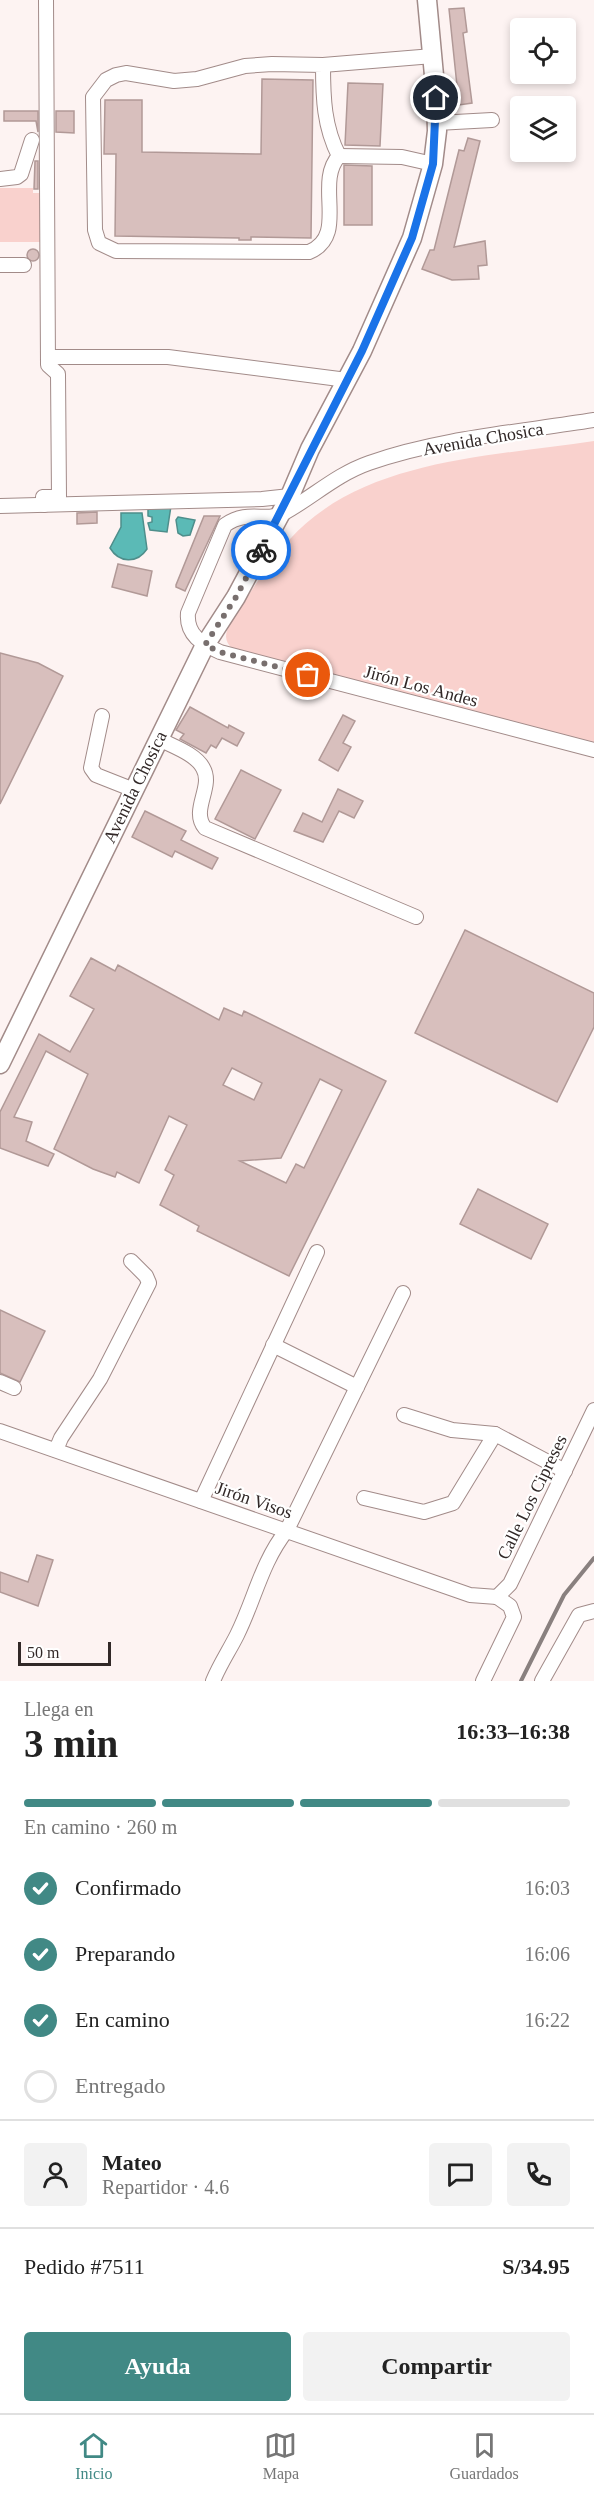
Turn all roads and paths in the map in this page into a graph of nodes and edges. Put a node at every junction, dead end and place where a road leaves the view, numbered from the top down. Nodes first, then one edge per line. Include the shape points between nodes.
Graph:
1 (46, 0) edge
2 (427, 0) edge
3 (433, 56) junction
4 (323, 64) junction
5 (492, 120) dead end
6 (437, 123) junction
7 (32, 140) dead end
8 (339, 156) junction
9 (433, 164) junction
10 (0, 179) edge
11 (24, 264) dead end
12 (0, 265) edge
13 (48, 357) junction
14 (347, 380) junction
15 (594, 420) edge
16 (290, 496) junction
17 (44, 505) junction
18 (0, 506) edge
19 (279, 515) junction
20 (205, 645) junction
21 (102, 716) dead end
22 (159, 739) junction
23 (594, 750) edge
24 (134, 790) junction
25 (416, 917) dead end
26 (0, 1064) edge
27 (317, 1251) dead end
28 (131, 1261) dead end
29 (403, 1293) dead end
30 (273, 1345) junction
31 (0, 1382) edge
32 (357, 1387) junction
33 (14, 1388) dead end
34 (594, 1410) edge
35 (404, 1415) dead end
36 (0, 1431) edge
37 (495, 1434) junction
38 (56, 1450) junction
39 (565, 1471) junction
40 (364, 1498) dead end
41 (201, 1501) junction
42 (287, 1530) junction
43 (497, 1597) junction
44 (594, 1611) edge
45 (213, 1681) edge
46 (483, 1681) edge
47 (542, 1681) edge

1 - 13 street
2 - 3 main road, Avenida Chosica
3 - 4 street
3 - 6 main road, Avenida Chosica
4 - 8 street via 324,115
4 - 8 street via 245,66 197,80 126,74 106,80 93,97 96,237 104,247 116,251 309,252 322,244 329,231 330,175
5 - 6 street
6 - 9 main road, Avenida Chosica
7 - 10 street via 21,174
8 - 9 street via 402,157
9 - 14 main road, Avenida Chosica via 412,238
11 - 12 street
13 - 14 street via 168,357
13 - 17 street via 48,365 58,374 59,497 43,497
14 - 16 main road, Avenida Chosica
15 - 19 street, Avenida Chosica via 434,446 368,464 324,485
16 - 17 street
16 - 19 main road, Avenida Chosica
17 - 18 street
19 - 20 main road, Avenida Chosica via 236,597
19 - 20 street via 236,517 225,525 188,613 187,624
20 - 22 main road, Avenida Chosica
20 - 23 street, Jirón Los Andes
21 - 24 street via 91,768 96,775
22 - 24 main road, Avenida Chosica
22 - 25 street via 203,766 206,778 199,814 205,828
24 - 26 main road, Avenida Chosica
27 - 30 street
28 - 38 street via 149,1283 100,1379
29 - 32 street
30 - 32 street
30 - 41 street
31 - 33 street
32 - 42 street
34 - 39 street, Calle Los Cipreses
35 - 37 street via 452,1430
36 - 38 street, Jirón Visos
37 - 39 street
37 - 40 street via 453,1503 424,1512
38 - 41 street, Jirón Visos
39 - 43 street, Calle Los Cipreses via 510,1584
41 - 42 street, Jirón Visos
42 - 43 street, Jirón Visos via 470,1595
42 - 45 street via 270,1551 237,1635
43 - 46 street via 510,1606 514,1617
44 - 47 street via 579,1615

